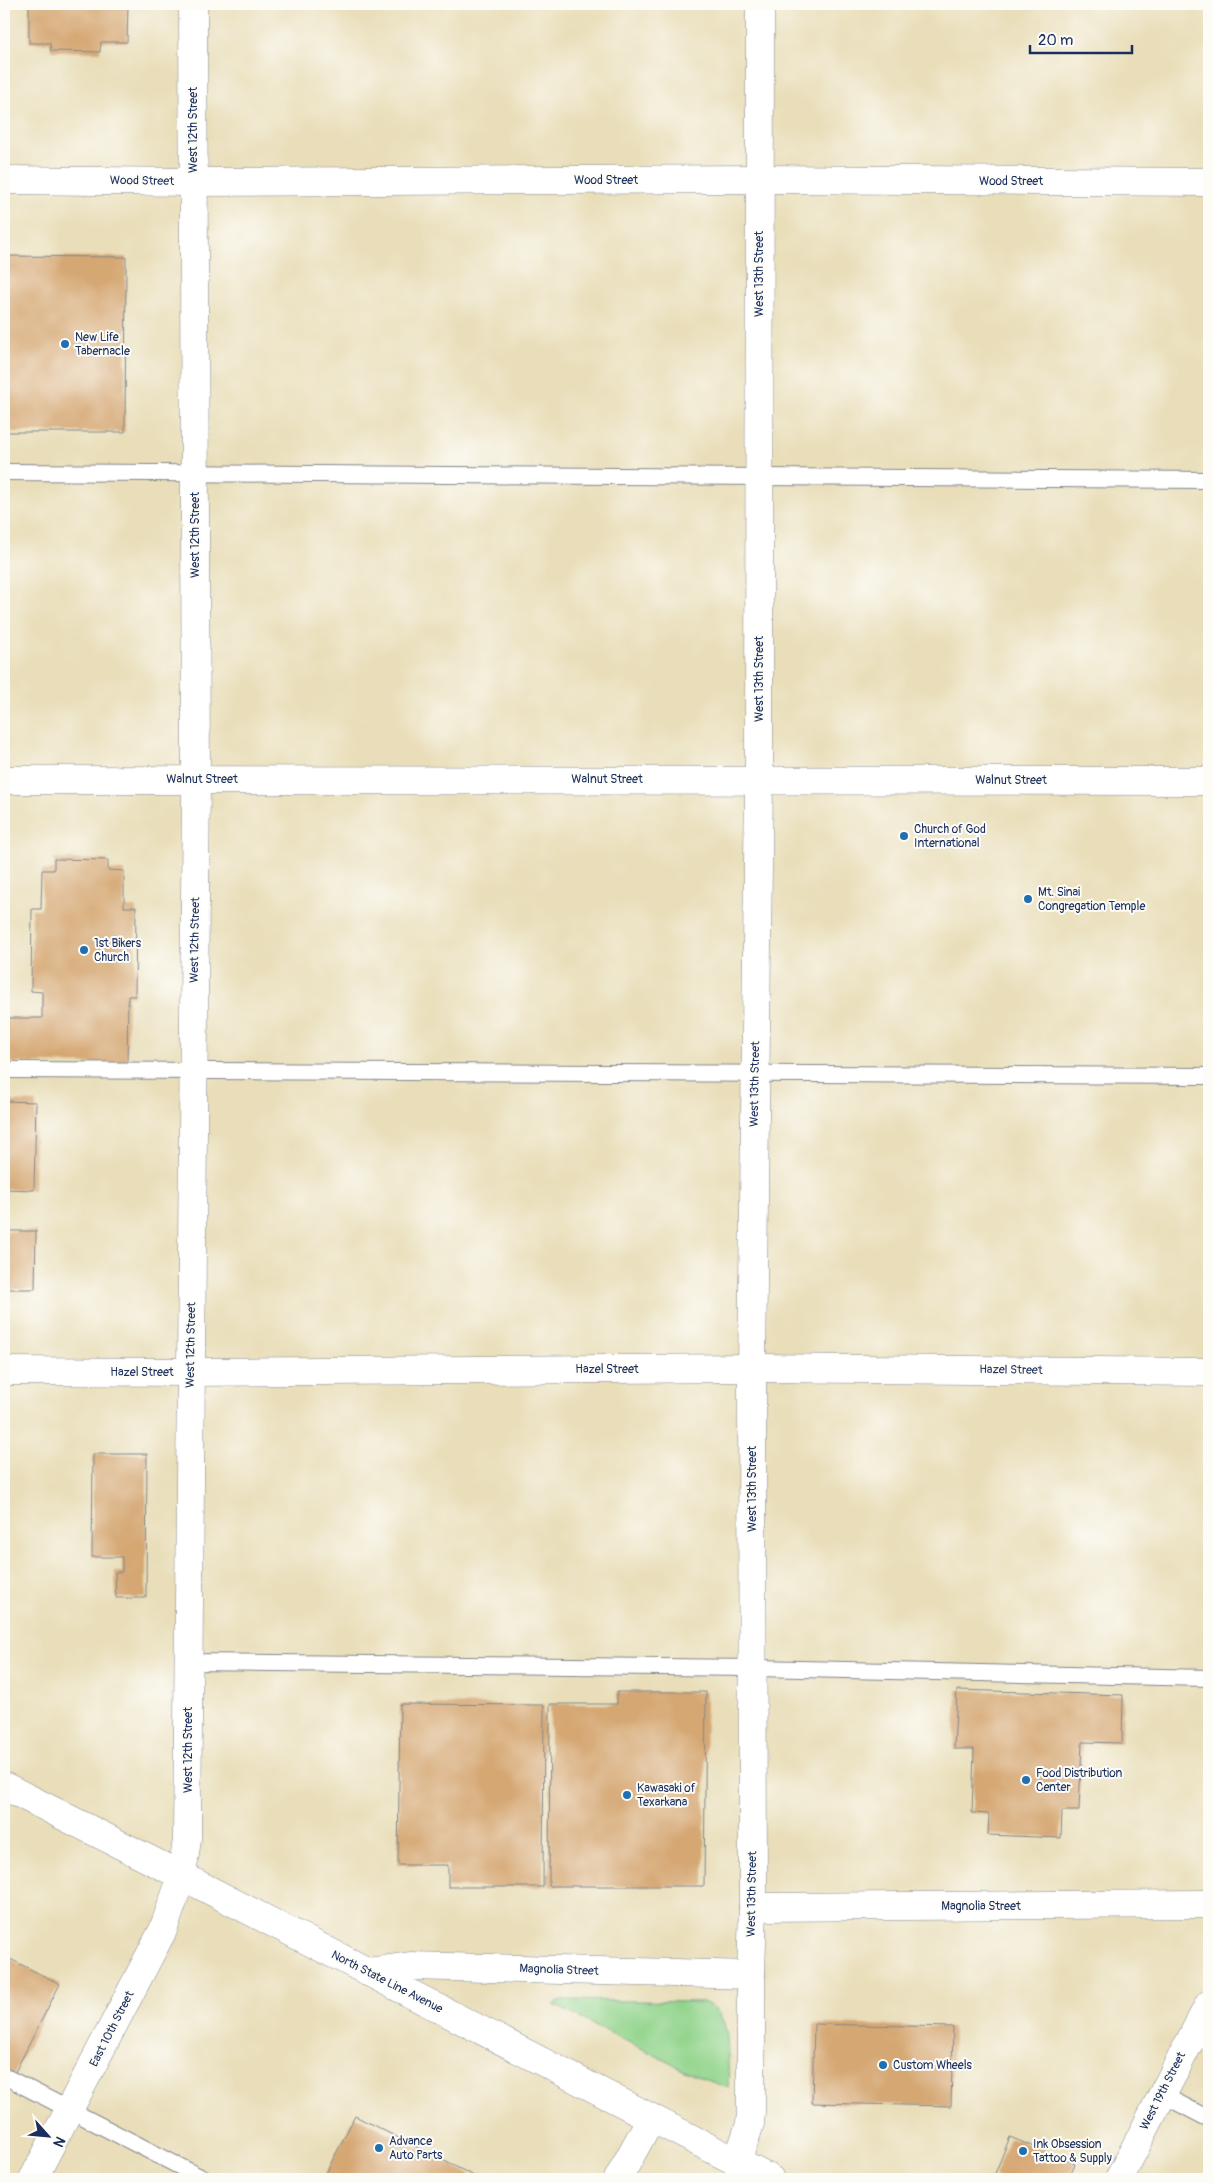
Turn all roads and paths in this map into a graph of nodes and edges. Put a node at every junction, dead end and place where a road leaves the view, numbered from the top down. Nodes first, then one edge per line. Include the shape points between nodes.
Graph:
1 (193, 4) edge
2 (760, 4) edge
3 (759, 179) junction
4 (4, 180) edge
5 (193, 182) junction
6 (1209, 182) edge
7 (4, 472) edge
8 (195, 474) junction
9 (759, 477) junction
10 (1209, 480) edge
11 (196, 779) junction
12 (759, 779) junction
13 (4, 780) edge
14 (1209, 781) edge
15 (4, 1070) edge
16 (193, 1070) junction
17 (755, 1074) junction
18 (1209, 1076) edge
19 (752, 1368) junction
20 (4, 1371) edge
21 (190, 1372) junction
22 (1209, 1372) edge
23 (189, 1662) junction
24 (752, 1668) junction
25 (1209, 1678) edge
26 (4, 1786) edge
27 (182, 1876) junction
28 (1209, 1904) edge
29 (753, 1908) junction
30 (367, 1972) junction
31 (751, 1975) junction
32 (1209, 2004) edge
33 (4, 2076) edge
34 (1161, 2094) junction
35 (69, 2110) junction
36 (651, 2118) junction
37 (1209, 2119) edge
38 (737, 2162) junction
39 (33, 2179) edge
40 (204, 2179) edge
41 (618, 2179) edge
42 (770, 2179) edge
43 (1119, 2179) edge

1 - 5 street, West 12th Street
2 - 3 street, West 13th Street
3 - 5 street, Wood Street
3 - 6 street, Wood Street
3 - 9 street, West 13th Street
4 - 5 street, Wood Street
5 - 8 street, West 12th Street
7 - 8 lane
8 - 9 lane
8 - 11 street, West 12th Street
9 - 10 lane
9 - 12 street, West 13th Street
11 - 12 street, Walnut Street
11 - 13 street, Walnut Street
11 - 16 street, West 12th Street
12 - 14 street, Walnut Street
12 - 17 street, West 13th Street
15 - 16 lane
16 - 17 lane
16 - 21 street, West 12th Street
17 - 18 lane
17 - 19 street, West 13th Street
19 - 21 street, Hazel Street
19 - 22 street, Hazel Street
19 - 24 street, West 13th Street
20 - 21 street, Hazel Street
21 - 23 street, West 12th Street
23 - 24 lane
23 - 27 street, West 12th Street via 187,1830
24 - 25 lane
24 - 29 street, West 13th Street
26 - 27 street, North State Line Avenue
27 - 30 street, North State Line Avenue
27 - 35 street, East 10th Street via 163,1930
28 - 29 street, Magnolia Street
29 - 31 street, West 13th Street
30 - 31 street, Magnolia Street via 410,1966
30 - 36 street, North State Line Avenue
31 - 38 street, West 13th Street via 751,2112
32 - 34 street, West 19th Street
33 - 35 lane
34 - 37 lane
34 - 43 street, West 19th Street
35 - 39 street, East 10th Street
35 - 40 lane
36 - 38 street, North State Line Avenue
36 - 41 street
38 - 42 street, North State Line Avenue

